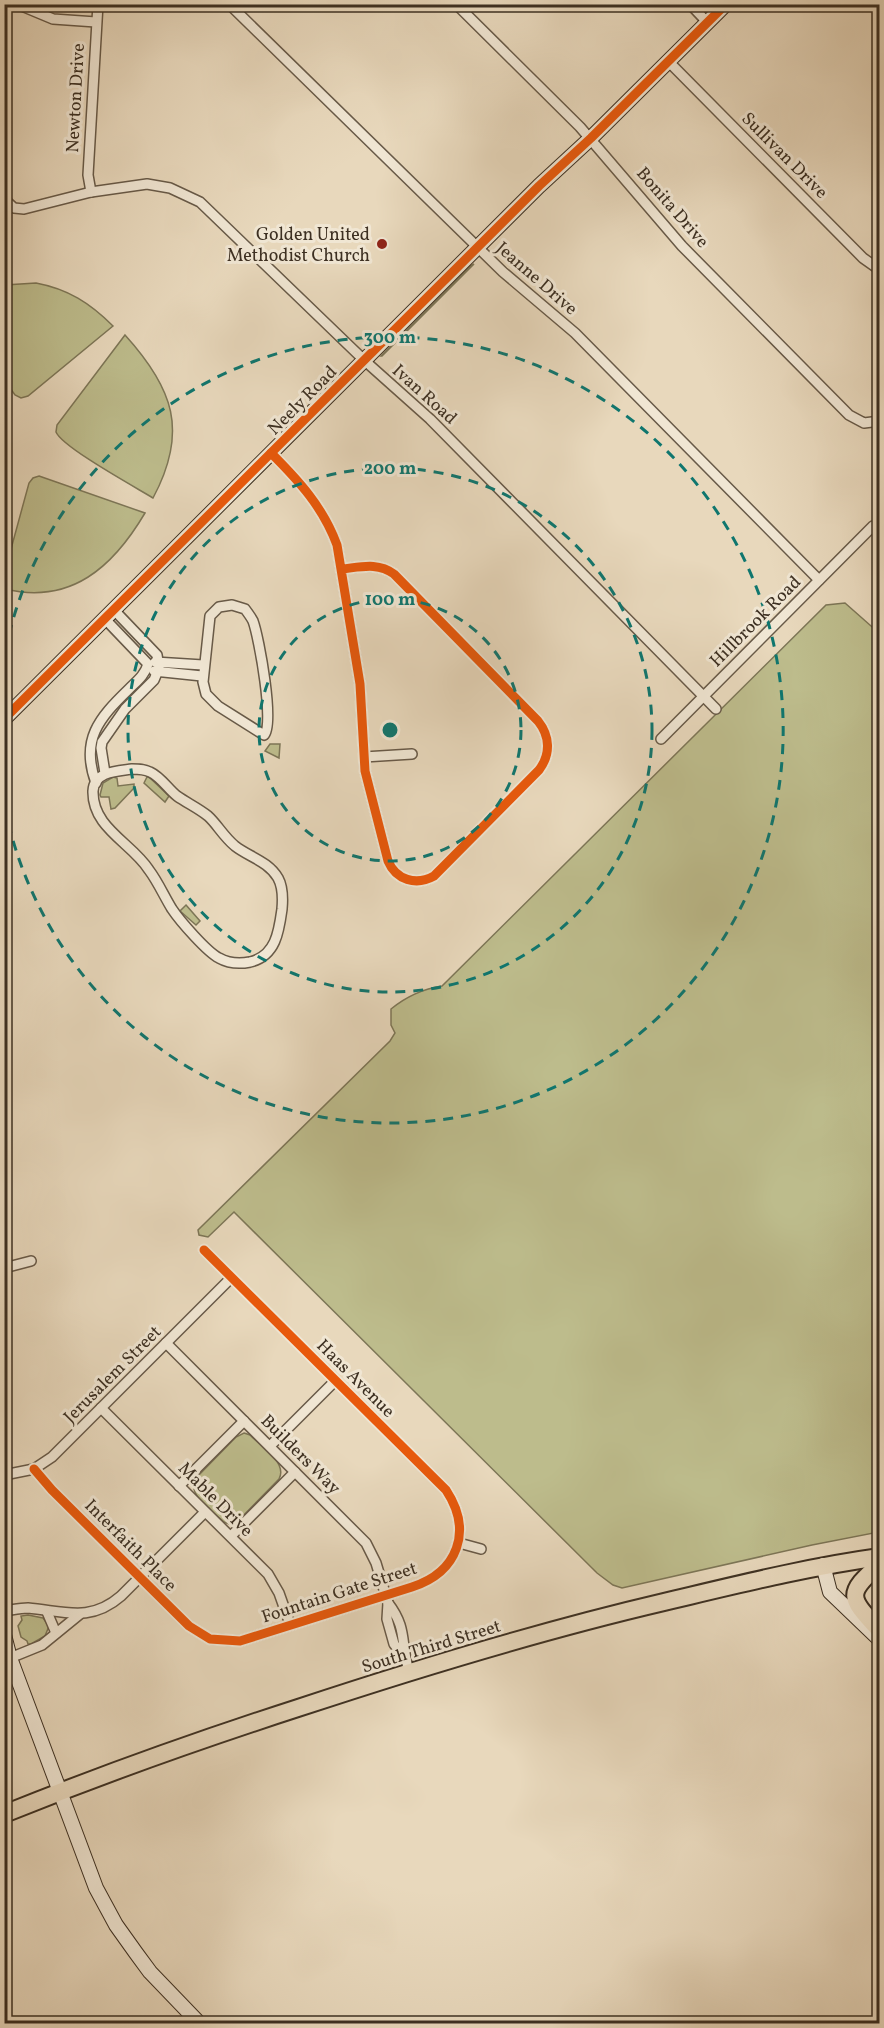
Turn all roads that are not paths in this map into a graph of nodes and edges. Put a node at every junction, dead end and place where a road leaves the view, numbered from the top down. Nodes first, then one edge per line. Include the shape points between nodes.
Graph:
1 (17, 4) edge
2 (98, 4) edge
3 (229, 4) edge
4 (456, 4) edge
5 (690, 4) edge
6 (726, 4) edge
7 (96, 22) junction
8 (708, 23) junction
9 (669, 62) junction
10 (591, 138) junction
11 (91, 192) junction
12 (4, 199) edge
13 (478, 248) junction
14 (879, 270) edge
15 (365, 361) junction
16 (874, 422) edge
17 (272, 453) junction
18 (873, 526) dead end
19 (342, 569) junction
20 (819, 580) junction
21 (110, 614) junction
22 (145, 642) junction
23 (136, 650) junction
24 (159, 661) junction
25 (203, 665) junction
26 (147, 667) junction
27 (159, 672) junction
28 (202, 676) junction
29 (124, 694) junction
30 (704, 697) junction
31 (132, 702) junction
32 (716, 709) dead end
33 (4, 720) edge
34 (661, 740) dead end
35 (412, 754) dead end
36 (364, 757) junction
37 (105, 773) junction
38 (96, 783) junction
39 (204, 1250) dead end
40 (31, 1261) dead end
41 (4, 1269) edge
42 (231, 1278) junction
43 (166, 1343) junction
44 (334, 1381) junction
45 (101, 1408) junction
46 (244, 1421) junction
47 (270, 1446) junction
48 (34, 1469) junction
49 (295, 1472) junction
50 (4, 1475) edge
51 (179, 1486) junction
52 (205, 1512) junction
53 (231, 1536) junction
54 (459, 1543) junction
55 (481, 1549) dead end
56 (879, 1557) edge
57 (879, 1564) edge
58 (823, 1565) junction
59 (140, 1577) junction
60 (387, 1599) junction
61 (4, 1611) edge
62 (47, 1612) junction
63 (80, 1614) junction
64 (290, 1624) junction
65 (879, 1631) edge
66 (56, 1634) junction
67 (4, 1635) edge
68 (210, 1639) joint
69 (879, 1640) edge
70 (10, 1658) junction
71 (407, 1664) junction
72 (60, 1791) junction
73 (4, 1814) edge
74 (200, 2024) edge

1 - 7 street via 53,19
2 - 7 street, Newton Drive
3 - 13 street, Jeanne Drive
4 - 10 street, Bonita Drive
5 - 8 street
6 - 8 street, Neely Road
7 - 11 street, Newton Drive via 88,175
8 - 9 street, Neely Road
9 - 10 street, Neely Road
9 - 14 street, Sullivan Drive
10 - 13 street, Neely Road
10 - 16 street, Bonita Drive via 682,246 849,415 860,422
11 - 12 street, Ivan Road via 24,209 14,208
11 - 15 street, Ivan Road via 157,184 200,202
13 - 15 street, Neely Road
13 - 20 street, Jeanne Drive via 575,333
15 - 17 street, Neely Road
15 - 30 street, Ivan Road via 430,419
17 - 19 street via 322,512 337,545
17 - 21 street, Neely Road
18 - 20 street, Hillbrook Road
19 - 36 street via 360,684
19 - 36 street via 374,566 394,574 538,721 547,736 547,753 536,774 434,876 417,882 398,876 389,865
20 - 30 street, Hillbrook Road
21 - 22 street
21 - 23 street
21 - 33 street, Neely Road
22 - 23 street
22 - 24 street
23 - 26 street
24 - 25 street
24 - 26 street
24 - 27 street
25 - 28 street
25 - 28 street via 211,613 223,606 241,606 253,622 260,655 268,703 266,734 218,706 206,694
26 - 27 street
26 - 29 street
27 - 28 street
27 - 31 street
29 - 31 street
29 - 38 street via 90,742
30 - 32 street, Ivan Road
30 - 34 street, Hillbrook Road
31 - 37 street via 102,742
35 - 36 street
37 - 38 street
37 - 38 street via 149,771 207,815 237,848 273,871 283,898 276,938 269,952 257,960 233,963 218,958 172,909 142,860 100,818 93,791
39 - 42 street, Haas Avenue
40 - 41 street
42 - 43 street, Jerusalem Street
42 - 44 street, Haas Avenue
43 - 45 street, Jerusalem Street
43 - 46 street, Builders Way
44 - 47 street
44 - 54 street, Haas Avenue via 446,1490 456,1510
45 - 48 street, Jerusalem Street via 52,1457
45 - 51 street, Mable Drive
46 - 47 street, Builders Way
46 - 51 street
47 - 49 street, Builders Way
48 - 50 street, Jerusalem Street
48 - 59 street, Interfaith Place
49 - 53 street
49 - 60 street, Builders Way via 366,1543
51 - 52 street, Mable Drive
52 - 53 street, Mable Drive
52 - 59 street
53 - 64 street, Mable Drive via 270,1577
54 - 55 street
54 - 60 street, Fountain Gate Street via 451,1560 432,1579
56 - 58 highway, South Third Street
57 - 65 highway via 855,1588 855,1604
58 - 69 street via 830,1592
58 - 71 highway, South Third Street
59 - 63 street via 112,1604
59 - 68 street, Interfaith Place via 193,1629
60 - 64 street, Fountain Gate Street
60 - 71 street, Builders Way via 387,1619 394,1644
61 - 62 street via 26,1608
62 - 63 street
62 - 66 street
63 - 66 street
64 - 68 street, Fountain Gate Street via 240,1641
66 - 70 street via 35,1649
67 - 70 street
70 - 72 street
71 - 72 highway, South Third Street
72 - 73 highway, South Third Street
72 - 74 street via 91,1876 116,1925 150,1972

